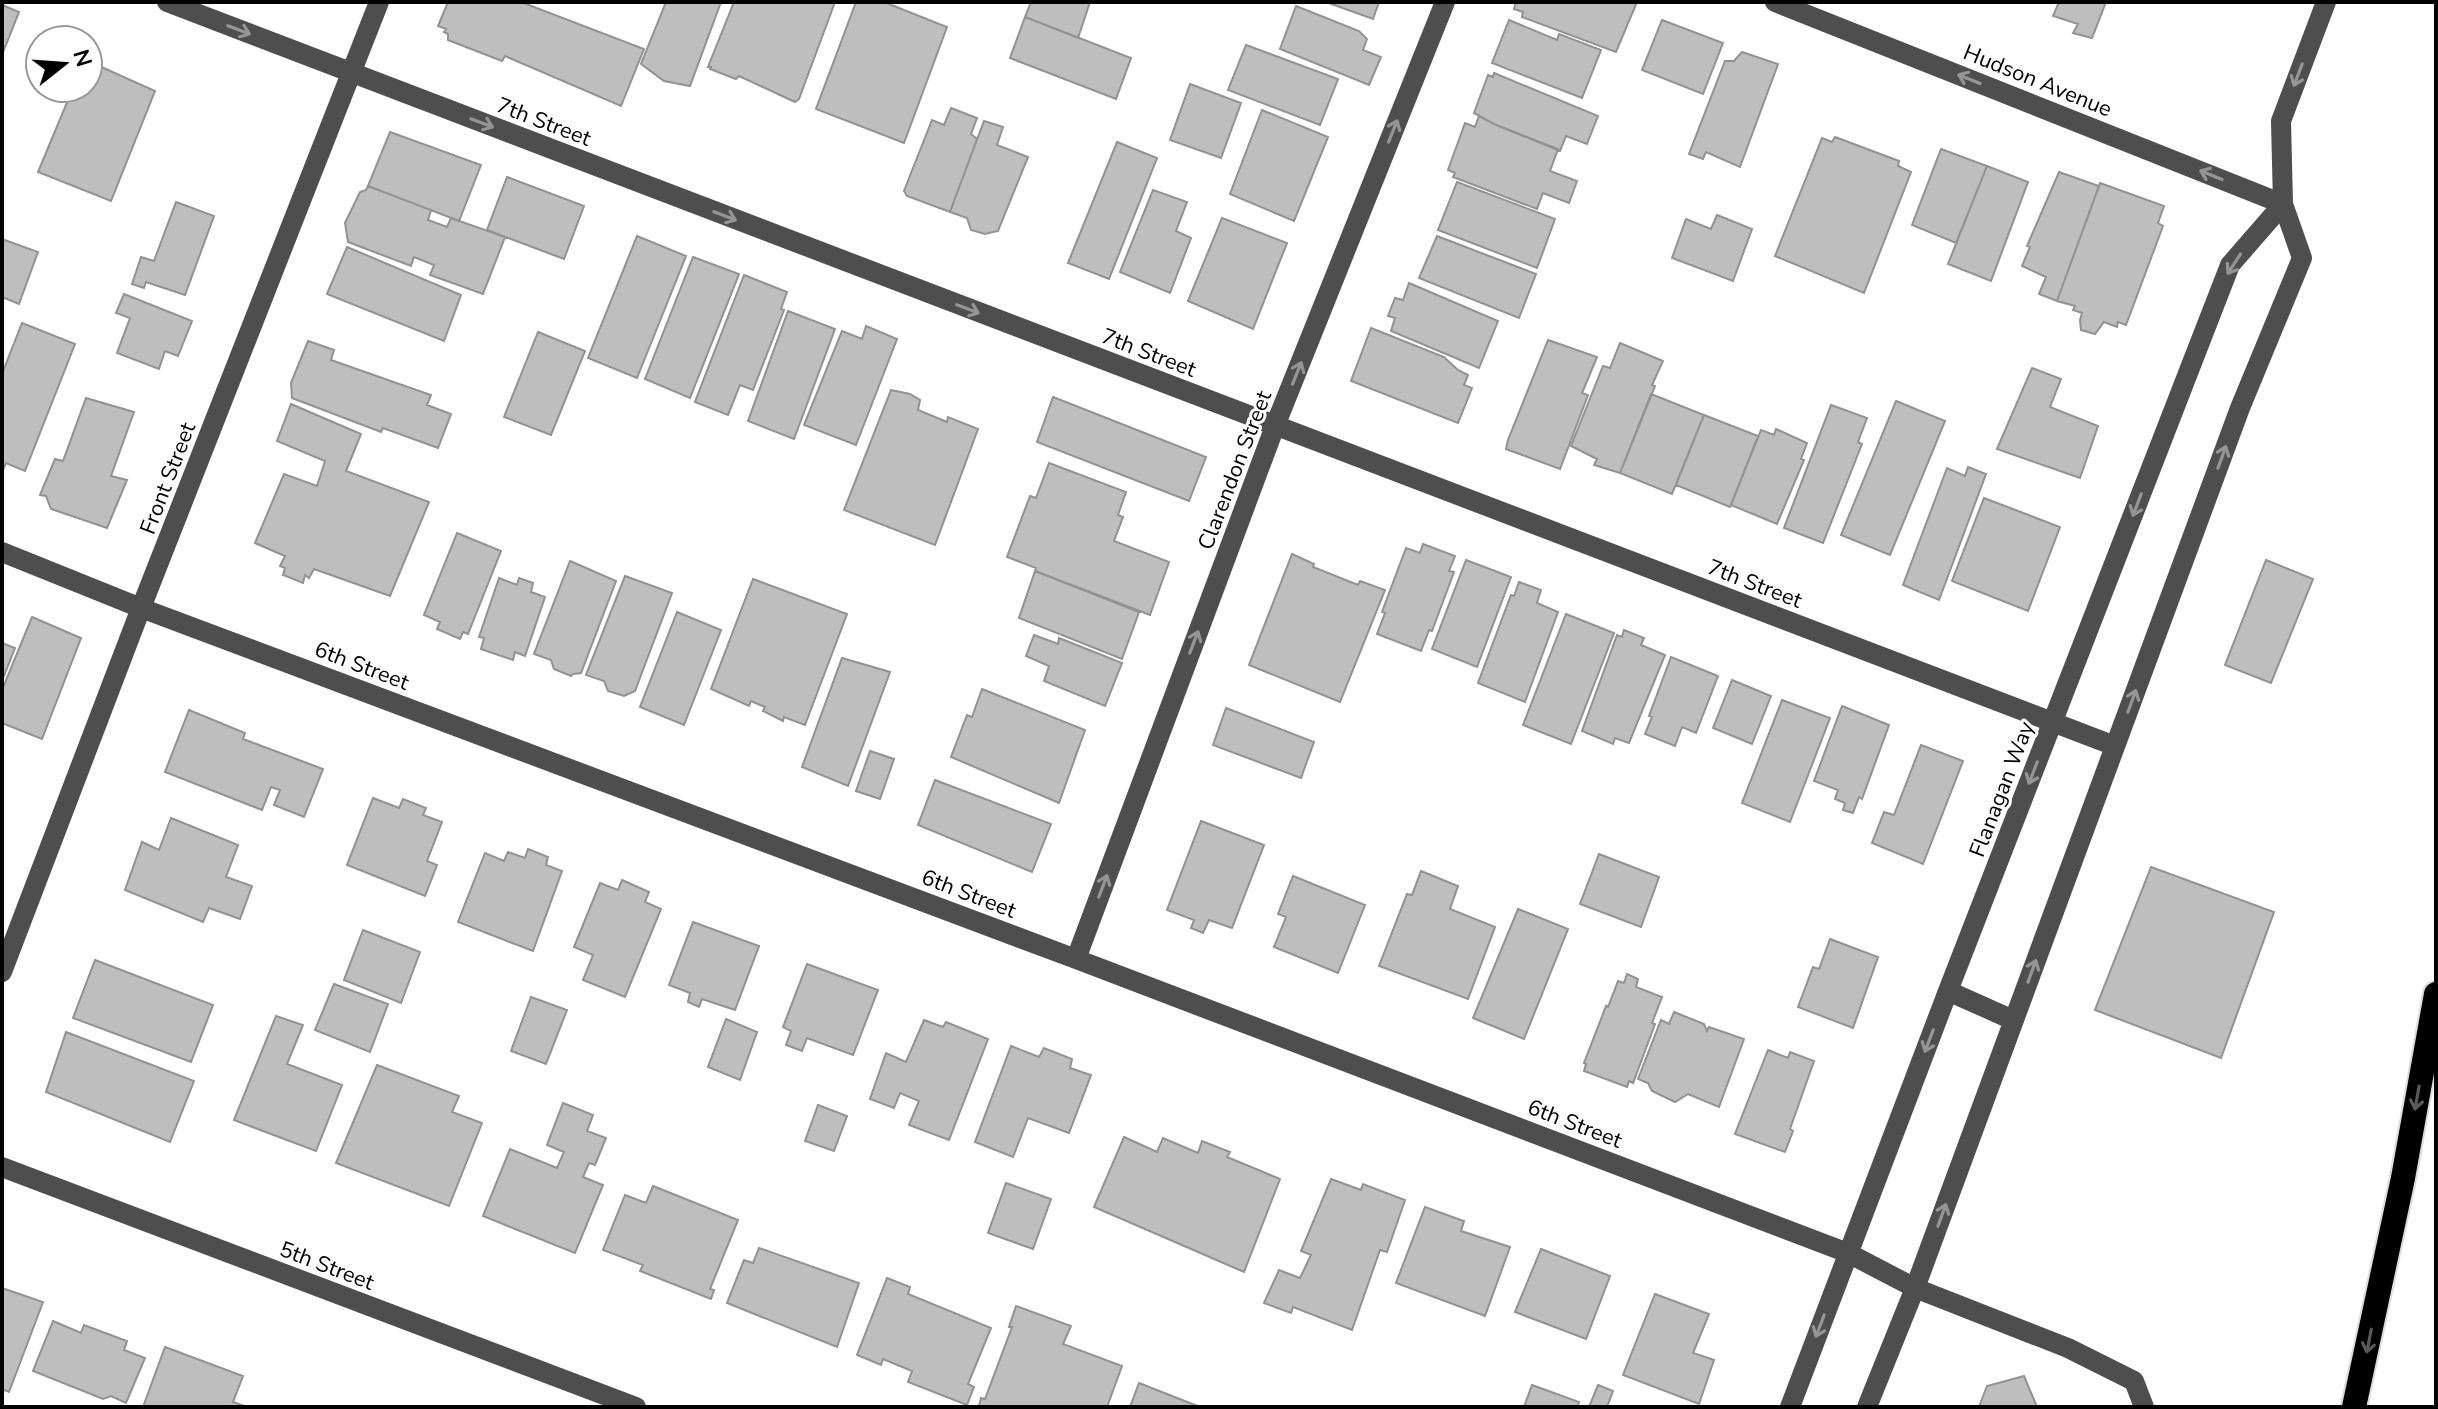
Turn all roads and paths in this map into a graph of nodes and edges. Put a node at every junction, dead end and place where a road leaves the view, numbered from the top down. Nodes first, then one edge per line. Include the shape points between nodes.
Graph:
1 (167, 2) edge
2 (379, 2) edge
3 (1445, 2) edge
4 (1775, 2) edge
5 (2326, 2) edge
6 (351, 72) junction
7 (2283, 204) junction
8 (1275, 426) junction
9 (2, 552) edge
10 (141, 608) junction
11 (2053, 722) junction
12 (2115, 746) junction
13 (1076, 959) junction
14 (2, 972) edge
15 (1948, 991) junction
16 (2436, 994) edge
17 (2013, 1020) junction
18 (2, 1167) edge
19 (1848, 1253) junction
20 (1915, 1288) junction
21 (636, 1407) edge
22 (1790, 1407) edge
23 (1867, 1407) edge
24 (2144, 1407) edge
25 (2354, 1407) edge

1 -> 6 street, 7th Street
2 - 6 street, Front Street
8 -> 3 street, Clarendon Street
7 -> 4 street, Hudson Avenue
5 -> 7 street via 2281,121
6 -> 8 street, 7th Street
6 - 10 street, Front Street
7 -> 11 street, Flanagan Way via 2230,265
12 -> 7 street via 2302,258
8 - 11 street, 7th Street
13 -> 8 street, Clarendon Street
9 - 10 street, 6th Street
10 - 13 street, 6th Street
10 - 14 street, Front Street
11 - 12 street, 7th Street
11 -> 15 street, Flanagan Way
17 -> 12 street
13 - 19 street, 6th Street
15 - 17 street
15 -> 19 street, Flanagan Way
16 -> 25 highway
20 -> 17 street
18 - 21 street, 5th Street
19 - 20 street, 6th Street
19 -> 22 street, Flanagan Way
20 - 23 street
20 - 24 street, 6th Street via 2068,1348 2134,1381

